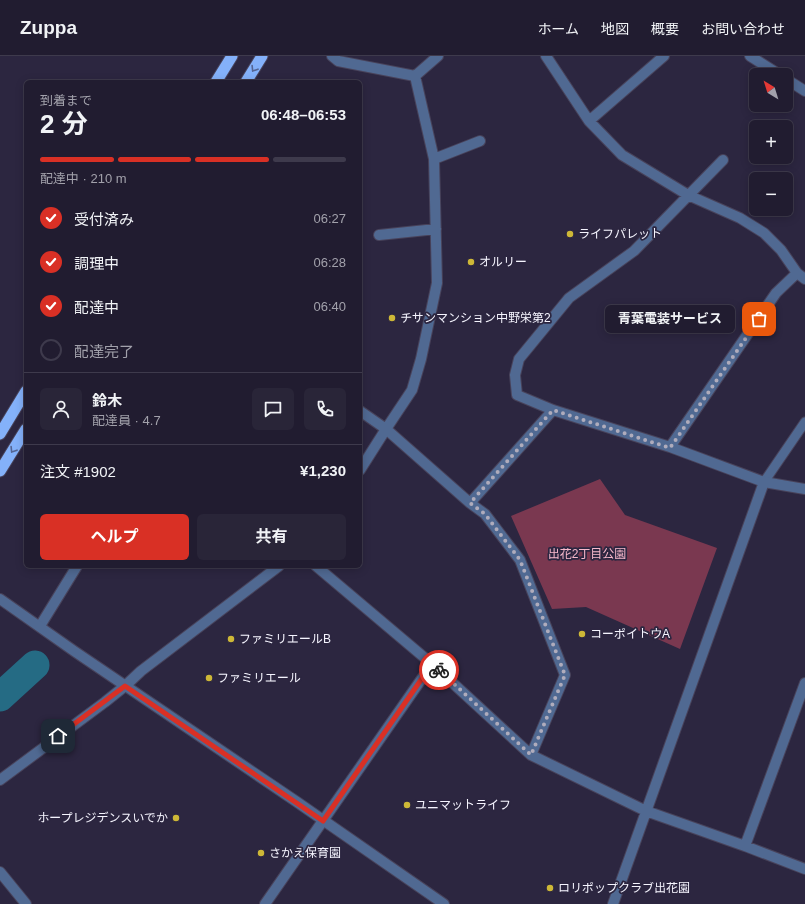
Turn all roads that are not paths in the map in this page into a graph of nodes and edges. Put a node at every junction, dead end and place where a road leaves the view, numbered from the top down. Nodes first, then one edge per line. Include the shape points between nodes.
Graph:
1 (232, 56) edge
2 (262, 56) edge
3 (332, 56) edge
4 (438, 56) edge
5 (546, 56) edge
6 (664, 56) edge
7 (750, 56) edge
8 (769, 68) edge
9 (414, 76) junction
10 (217, 80) edge
11 (247, 80) edge
12 (793, 83) edge
13 (805, 91) edge
14 (589, 121) junction
15 (480, 141) dead end
16 (434, 159) junction
17 (723, 160) dead end
18 (688, 195) junction
19 (436, 229) junction
20 (379, 235) dead end
21 (801, 276) edge
22 (24, 394) edge
23 (553, 410) junction
24 (362, 412) edge
25 (805, 422) edge
26 (386, 428) junction
27 (24, 432) edge
28 (0, 434) edge
29 (670, 448) junction
30 (362, 467) edge
31 (0, 471) edge
32 (764, 482) junction
33 (805, 489) edge
34 (470, 503) junction
35 (76, 568) edge
36 (275, 568) edge
37 (318, 568) edge
38 (0, 599) edge
39 (40, 626) junction
40 (432, 664) junction
41 (805, 683) edge
42 (125, 686) junction
43 (531, 755) junction
44 (0, 780) edge
45 (646, 811) junction
46 (323, 821) junction
47 (745, 846) junction
48 (805, 869) edge
49 (0, 872) edge
50 (26, 904) edge
51 (265, 904) edge
52 (444, 904) edge
53 (613, 904) edge

1 - 10 highway
2 -> 11 highway
3 - 9 street via 338,61
4 - 9 street
5 - 14 street
6 - 14 street
7 - 8 street
9 - 16 street
12 - 13 street
14 - 18 street via 622,155
15 - 16 street
16 - 19 street
17 - 18 street
18 - 21 street via 740,218 764,233
18 - 23 street via 634,251 569,298 519,359 515,375 517,395
19 - 20 street
19 - 26 street via 437,283 421,359 412,390
21 - 29 street via 776,293
22 - 28 highway
23 - 29 street
23 - 34 street
24 - 26 street
25 - 32 lane
26 - 30 street
26 - 34 street
27 -> 31 highway
29 - 32 street
32 - 33 street
32 - 45 street
34 - 43 street via 485,514 520,560 565,675
35 - 39 street
36 - 42 street via 141,670
37 - 40 street
38 - 39 street
39 - 42 street
40 - 43 street
40 - 46 street
41 - 47 street
42 - 44 street
42 - 46 street
43 - 45 street
45 - 47 street
45 - 53 street
46 - 51 street
46 - 52 street
47 - 48 street
49 - 50 street

